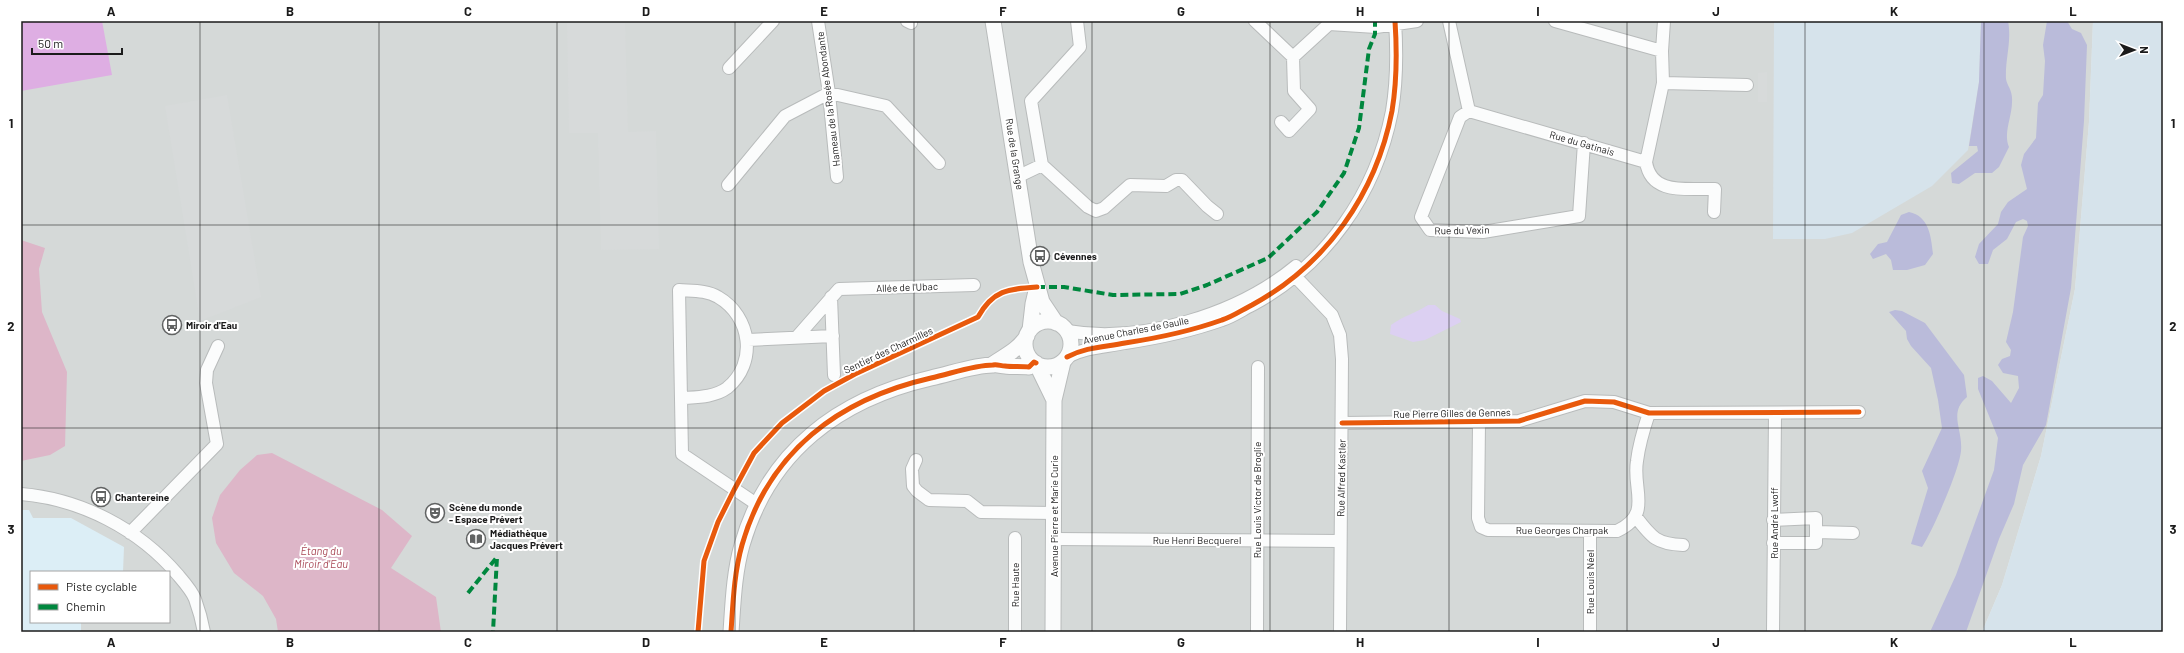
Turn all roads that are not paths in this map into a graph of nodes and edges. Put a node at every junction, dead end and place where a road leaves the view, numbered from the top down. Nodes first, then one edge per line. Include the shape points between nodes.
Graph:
1 (773, 21) edge
2 (818, 21) edge
3 (994, 21) edge
4 (1077, 21) edge
5 (1255, 21) edge
6 (1416, 21) edge
7 (1449, 21) edge
8 (1554, 21) edge
9 (1664, 21) edge
10 (1395, 23) edge
11 (1662, 51) junction
12 (1292, 56) junction
13 (729, 68) dead end
14 (1663, 83) junction
15 (1747, 85) dead end
16 (829, 93) junction
17 (1469, 110) junction
18 (1280, 122) dead end
19 (1584, 143) junction
20 (1646, 162) junction
21 (939, 163) dead end
22 (1042, 165) junction
23 (1019, 176) junction
24 (837, 177) dead end
25 (728, 185) dead end
26 (1714, 212) dead end
27 (1218, 214) dead end
28 (1293, 274) junction
29 (974, 285) dead end
30 (1037, 287) junction
31 (835, 293) junction
32 (1062, 327) junction
33 (1028, 333) junction
34 (833, 336) junction
35 (796, 338) junction
36 (748, 340) junction
37 (218, 346) dead end
38 (1065, 360) junction
39 (1035, 363) junction
40 (993, 364) junction
41 (1258, 367) dead end
42 (834, 375) dead end
43 (683, 398) junction
44 (1054, 400) junction
45 (1859, 412) dead end
46 (1649, 413) junction
47 (1775, 414) junction
48 (1342, 423) junction
49 (1479, 423) junction
50 (916, 460) dead end
51 (21, 494) edge
52 (758, 505) junction
53 (1055, 513) junction
54 (1636, 517) junction
55 (1773, 520) junction
56 (1590, 531) junction
57 (1816, 532) junction
58 (1853, 532) dead end
59 (130, 533) junction
60 (1015, 538) dead end
61 (1054, 539) junction
62 (1257, 540) junction
63 (1340, 541) junction
64 (1773, 543) junction
65 (1683, 545) dead end
66 (204, 632) edge
67 (731, 632) edge
68 (1015, 632) edge
69 (1053, 632) edge
70 (1257, 632) edge
71 (1340, 632) edge
72 (1590, 632) edge
73 (1773, 632) edge

1 - 13 street
2 - 16 street, Hameau de la Rosée Abondante
3 - 23 street, Rue de la Grange
4 - 22 street via 1080,47 1031,101
5 - 12 street
6 - 10 street
7 - 17 street
8 - 11 street
9 - 11 street
10 - 12 street via 1376,27 1329,24
10 - 28 street, Avenue Charles de Gaulle via 1396,77 1392,112 1377,160 1361,195
11 - 14 street
12 - 18 street via 1294,91 1310,109 1289,131
14 - 15 street
14 - 20 street
16 - 21 street via 886,106
16 - 24 street, Hameau de la Rosée Abondante
16 - 25 street via 785,116
17 - 19 street, Rue du Gatinais
17 - 19 street, Rue du Vexin via 1460,117 1421,217 1430,230 1483,232 1579,216
19 - 20 street, Rue du Gatinais
20 - 26 street via 1647,173 1664,187 1715,189
22 - 23 street
22 - 27 street via 1088,207 1096,211 1104,208 1130,185 1166,186 1176,180 1182,180
23 - 30 street, Rue de la Grange
28 - 32 street, Avenue Charles de Gaulle via 1222,310 1185,322 1116,334 1091,335
28 - 38 street, Avenue Charles de Gaulle via 1278,291 1223,320 1155,338 1092,348
28 - 48 street, Rue Alfred Kastler via 1332,315 1340,335
29 - 31 street, Allée de l'Ubac
30 - 32 street, Rue de la Grange via 1042,302
30 - 33 street, Rue de la Grange
31 - 34 street
31 - 35 street
32 - 33 street via 1042,322
32 - 38 street via 1071,344
33 - 39 street via 1026,351
33 - 40 street via 1015,351
34 - 35 street
34 - 42 street
35 - 36 street
36 - 43 street via 746,357 740,373 726,388 700,397
36 - 43 street via 740,320 730,306 718,296 702,291 679,290
37 - 59 street via 207,370 206,383 217,444
38 - 39 street via 1050,367
38 - 44 street, Avenue Pierre et Marie Curie
39 - 40 street via 1029,367
39 - 44 street, Avenue Pierre et Marie Curie
40 - 52 street via 898,386 864,399 840,413 823,424 799,446 772,479
41 - 62 street, Rue Louis Victor de Broglie
43 - 52 street via 682,454
44 - 53 street, Avenue Pierre et Marie Curie
45 - 47 street, Rue Pierre Gilles de Gennes
46 - 47 street, Rue Pierre Gilles de Gennes
46 - 49 street, Rue Pierre Gilles de Gennes via 1614,402 1585,401 1519,421
46 - 54 street via 1636,462 1639,500
47 - 55 street, Rue André Lwoff
48 - 49 street, Rue Pierre Gilles de Gennes
48 - 63 street, Rue Alfred Kastler
49 - 56 street, Rue Georges Charpak via 1478,518 1481,526 1488,530
50 - 53 street via 912,469 913,486 930,500 967,501 981,512
51 - 59 street via 78,506
52 - 67 street via 748,525 738,564
53 - 61 street, Avenue Pierre et Marie Curie
54 - 56 street, Rue Georges Charpak via 1628,526 1617,531
54 - 65 street via 1649,534 1665,545
55 - 57 street via 1816,518
55 - 64 street, Rue André Lwoff
56 - 72 street, Rue Louis Néel
57 - 58 street
57 - 64 street via 1816,543
59 - 66 street via 164,560 185,583 195,598
60 - 68 street, Rue Haute
61 - 62 street, Rue Henri Becquerel
61 - 69 street, Avenue Pierre et Marie Curie
62 - 63 street, Rue Henri Becquerel
62 - 70 street, Rue Louis Victor de Broglie
63 - 71 street, Rue Alfred Kastler
64 - 73 street, Rue André Lwoff

